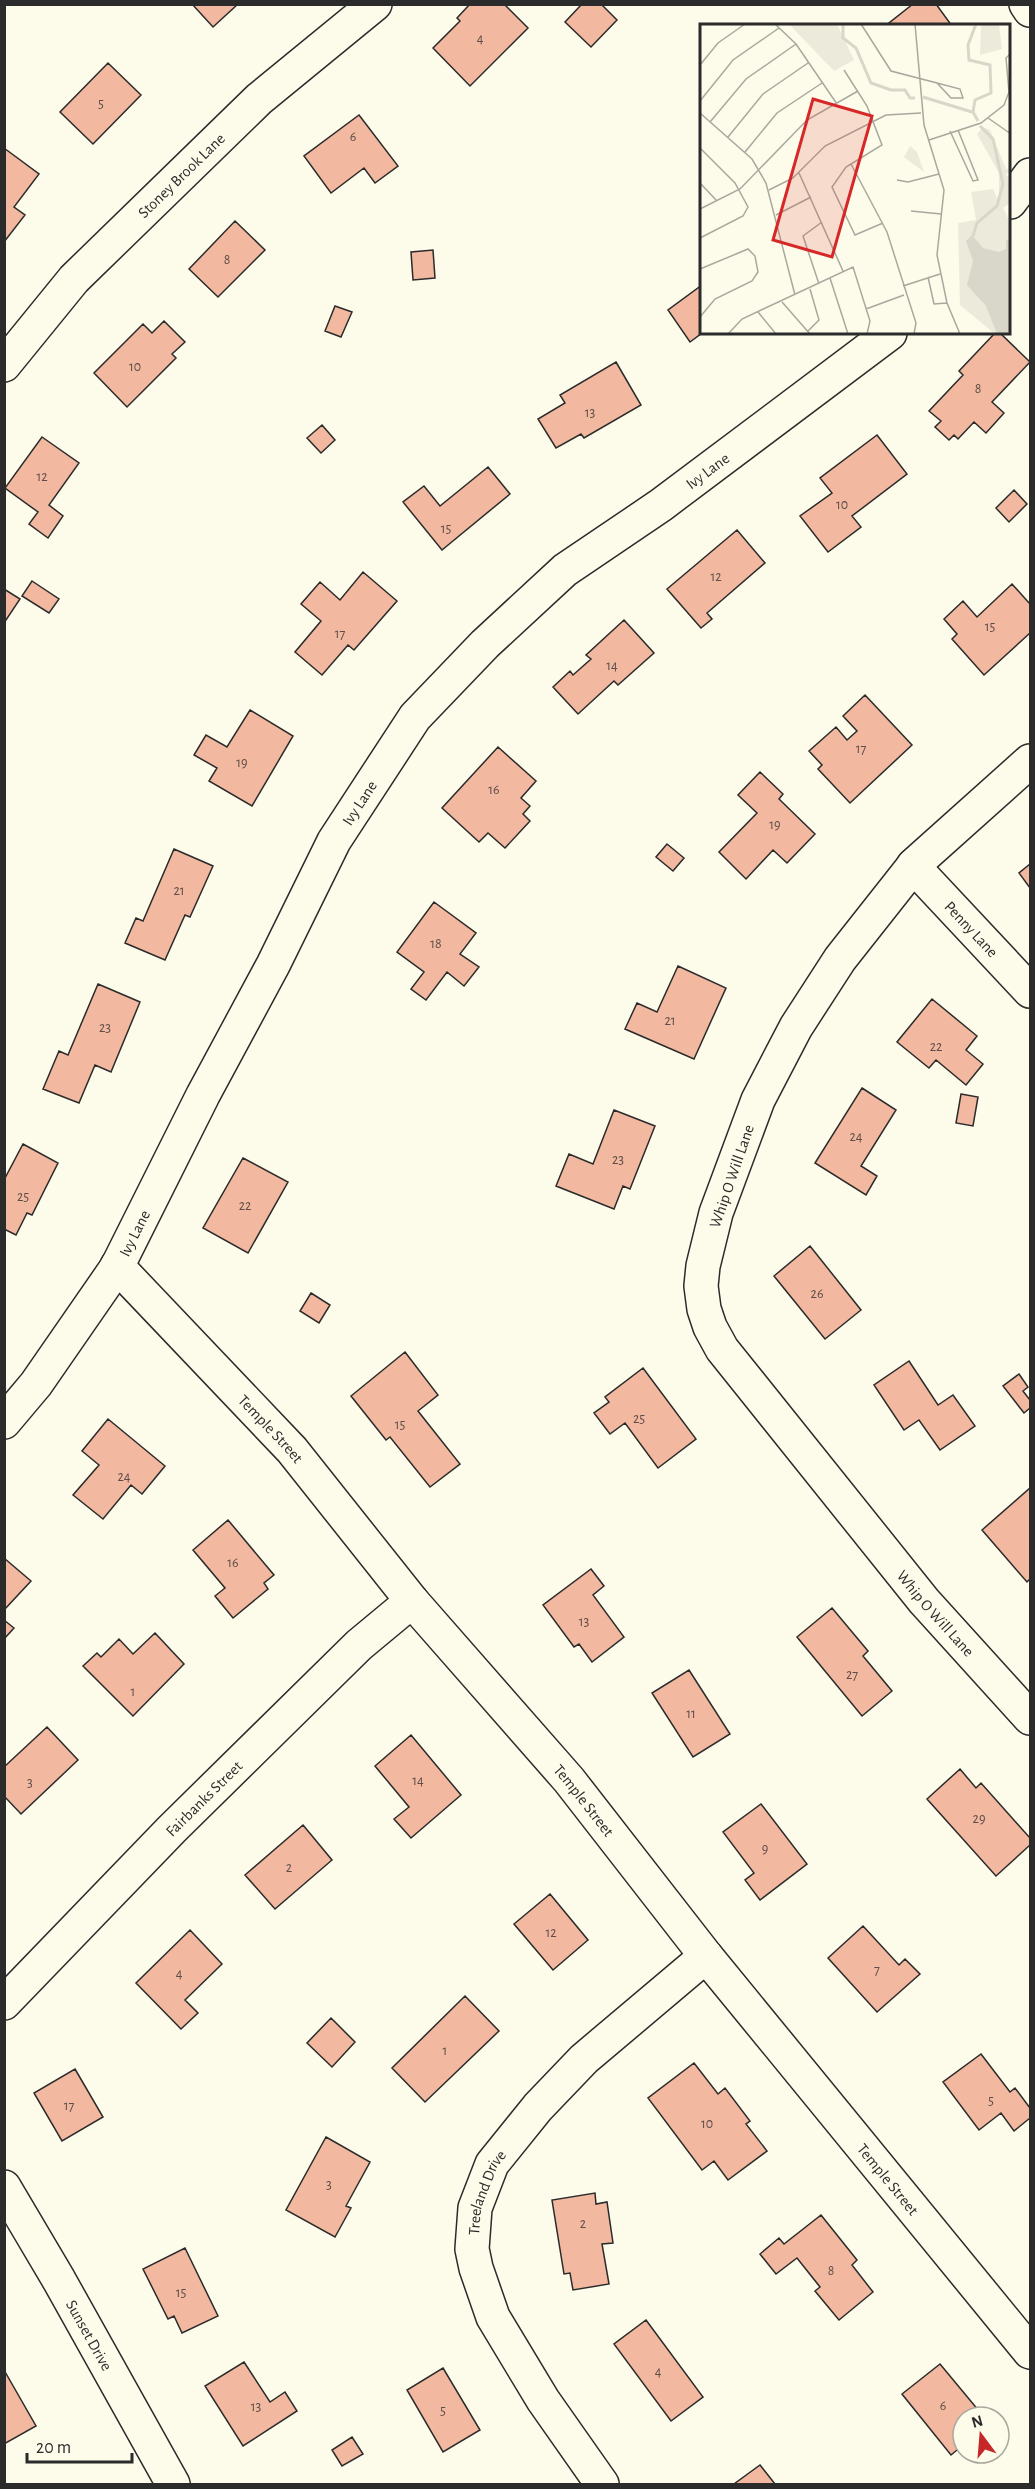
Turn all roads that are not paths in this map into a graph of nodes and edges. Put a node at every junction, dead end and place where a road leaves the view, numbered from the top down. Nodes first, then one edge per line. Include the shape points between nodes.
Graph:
1 (375, 4) edge
2 (1026, 4) edge
3 (1030, 10) edge
4 (1030, 175) edge
5 (1011, 201) edge
6 (889, 334) edge
7 (4, 365) edge
8 (1030, 761) edge
9 (914, 866) junction
10 (1030, 991) edge
11 (117, 1266) junction
12 (4, 1422) edge
13 (412, 1601) junction
14 (1030, 1718) edge
15 (706, 1956) junction
16 (4, 2003) edge
17 (4, 2187) edge
18 (1030, 2352) edge
19 (172, 2484) edge
20 (602, 2484) edge

1 - 7 street, Stoney Brook Lane via 259,99 82,272
2 - 3 street
4 - 5 street
6 - 11 street, Ivy Lane via 661,505 565,570 414,717 334,841
8 - 9 street, Whip O Will Lane
9 - 10 street, Penny Lane
9 - 14 street, Whip O Will Lane via 840,959 796,1027 758,1100 716,1213 703,1266 704,1309 722,1349 854,1515 924,1601
11 - 12 street, Ivy Lane via 36,1384
11 - 13 street, Temple Street via 292,1450
13 - 15 street, Temple Street via 569,1780
13 - 16 street, Fairbanks Street via 359,1645 172,1829
15 - 18 street, Temple Street
15 - 20 street, Treeland Drive via 584,2059 538,2108 492,2164 475,2208 472,2249 494,2318 543,2400
17 - 19 street, Sunset Drive

